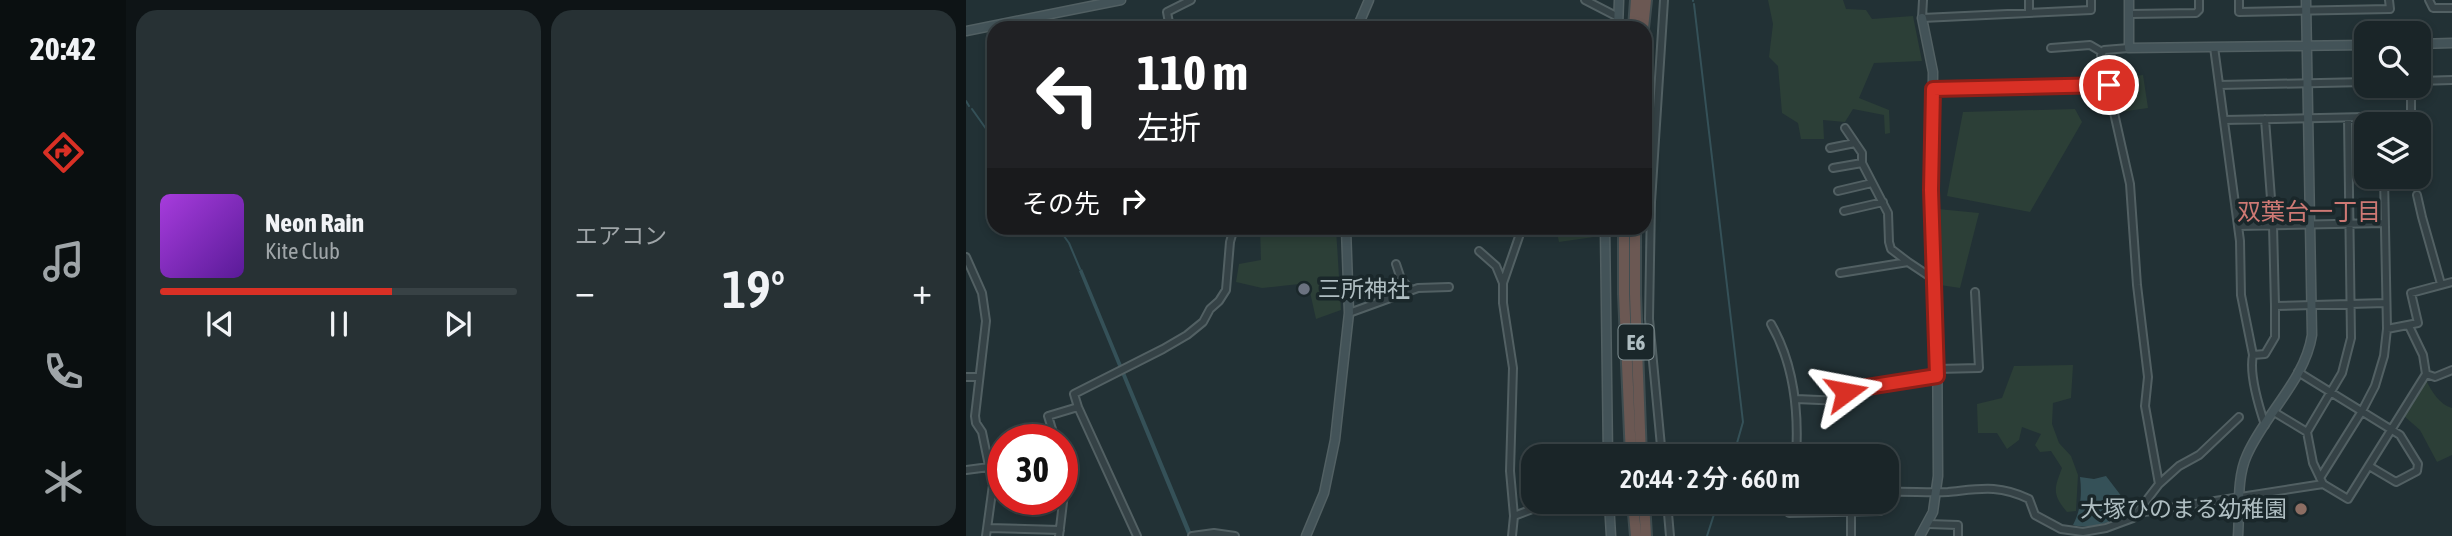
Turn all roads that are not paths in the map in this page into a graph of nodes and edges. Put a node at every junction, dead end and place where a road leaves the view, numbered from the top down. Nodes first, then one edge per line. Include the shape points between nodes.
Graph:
1 (1121, 0) edge
2 (1191, 0) edge
3 (1369, 0) edge
4 (1585, 0) edge
5 (1619, 0) edge
6 (1636, 0) edge
7 (1646, 0) edge
8 (1664, 0) edge
9 (1923, 0) edge
10 (2028, 0) edge
11 (2091, 0) edge
12 (2129, 0) edge
13 (2199, 0) edge
14 (2239, 0) edge
15 (2306, 0) edge
16 (2389, 0) edge
17 (2429, 0) edge
18 (2452, 8) edge
19 (2306, 11) junction
20 (2029, 12) junction
21 (2130, 14) junction
22 (1922, 18) junction
23 (1016, 21) edge
24 (1169, 21) edge
25 (1360, 21) edge
26 (1612, 21) edge
27 (1617, 21) edge
28 (1634, 21) edge
29 (1644, 21) edge
30 (987, 27) edge
31 (966, 31) edge
32 (2452, 43) edge
33 (2431, 44) edge
34 (2354, 45) edge
35 (2308, 46) junction
36 (2214, 47) junction
37 (2051, 48) dead end
38 (2129, 48) junction
39 (2102, 52) junction
40 (2452, 80) edge
41 (2431, 81) edge
42 (2354, 82) edge
43 (2308, 83) junction
44 (2109, 85) junction
45 (2219, 85) junction
46 (1933, 89) junction
47 (2309, 118) junction
48 (2348, 118) junction
49 (2354, 118) edge
50 (2265, 119) junction
51 (2224, 120) junction
52 (1845, 128) dead end
53 (1855, 143) junction
54 (1830, 148) dead end
55 (1652, 152) edge
56 (1862, 163) junction
57 (1833, 168) dead end
58 (1872, 183) junction
59 (2384, 189) edge
60 (1838, 191) dead end
61 (2417, 195) dead end
62 (1883, 202) junction
63 (1844, 211) dead end
64 (2384, 223) junction
65 (2350, 224) junction
66 (2273, 225) junction
67 (2311, 225) junction
68 (2238, 226) junction
69 (1232, 235) edge
70 (1346, 235) edge
71 (1520, 235) edge
72 (1605, 235) edge
73 (1624, 235) edge
74 (1635, 235) edge
75 (1648, 235) edge
76 (1479, 251) dead end
77 (966, 257) edge
78 (1908, 262) junction
79 (1396, 264) dead end
80 (1840, 273) dead end
81 (1935, 280) junction
82 (2452, 282) edge
83 (1503, 283) junction
84 (2441, 284) junction
85 (1449, 287) dead end
86 (1410, 290) junction
87 (1975, 292) dead end
88 (2386, 303) junction
89 (2351, 304) junction
90 (2312, 305) junction
91 (2275, 306) junction
92 (1349, 313) junction
93 (1771, 324) dead end
94 (2409, 326) junction
95 (2387, 329) junction
96 (2253, 355) junction
97 (2452, 370) edge
98 (1937, 372) junction
99 (2298, 372) junction
100 (2426, 374) junction
101 (966, 377) edge
102 (979, 377) junction
103 (2332, 392) junction
104 (1796, 399) junction
105 (1078, 407) junction
106 (2362, 411) junction
107 (2274, 412) junction
108 (2239, 417) dead end
109 (1050, 424) edge
110 (2265, 425) junction
111 (2392, 430) junction
112 (2307, 432) junction
113 (1608, 444) edge
114 (1630, 444) edge
115 (1640, 444) edge
116 (1661, 444) edge
117 (1796, 444) edge
118 (987, 457) edge
119 (2369, 466) junction
120 (987, 467) edge
121 (966, 470) edge
122 (2321, 481) junction
123 (2159, 484) junction
124 (1899, 492) edge
125 (1937, 492) junction
126 (2240, 496) junction
127 (1521, 513) edge
128 (2138, 513) junction
129 (1610, 514) edge
130 (1634, 514) edge
131 (1645, 514) edge
132 (1668, 514) edge
133 (1851, 514) edge
134 (990, 515) edge
135 (1062, 515) edge
136 (1514, 516) junction
137 (1928, 524) junction
138 (988, 528) junction
139 (1060, 533) edge
140 (2077, 534) edge
141 (986, 536) edge
142 (1137, 536) edge
143 (1192, 536) edge
144 (1235, 536) edge
145 (1306, 536) edge
146 (1512, 536) edge
147 (1611, 536) edge
148 (1636, 536) edge
149 (1646, 536) edge
150 (1670, 536) edge
151 (1851, 536) edge
152 (1920, 536) edge
153 (1958, 536) edge
154 (2238, 536) edge

1 - 23 street
2 - 24 street via 1167,12
3 - 25 street
4 - 26 street
5 - 27 street
6 - 28 highway
7 - 29 highway
8 - 55 street
9 - 22 street
10 - 20 street
11 - 20 street via 2091,10
12 - 21 street
13 - 21 street via 2196,13
14 - 19 street via 2239,12
15 - 19 street
16 - 19 street via 2390,9
17 - 18 street via 2433,8
19 - 35 street
20 - 22 street
21 - 38 street
22 - 46 street
30 - 31 street
32 - 33 street
34 - 35 street
35 - 36 street
35 - 43 street
36 - 38 street
36 - 45 street
37 - 39 street via 2090,46
38 - 39 street
39 - 44 street
40 - 41 street
42 - 43 street
43 - 45 street
43 - 47 street
44 - 46 street
44 - 123 street via 2130,184 2148,377 2145,406
45 - 51 street
46 - 81 street
47 - 48 street
47 - 50 street
47 - 67 street
48 - 49 street
48 - 65 street
50 - 51 street
50 - 66 street
51 - 68 street
52 - 53 street
53 - 54 street
53 - 56 street
56 - 57 street
56 - 58 street
58 - 60 street
58 - 62 street
59 - 64 street
61 - 84 street
62 - 63 street
62 - 78 street via 1891,249
64 - 65 street
64 - 88 street
65 - 67 street
65 - 89 street
66 - 67 street
66 - 68 street
66 - 91 street
67 - 90 street
68 - 96 street via 2241,295
69 - 105 street via 1226,290 1203,322 1163,349 1074,394
70 - 92 street
71 - 83 street
72 - 113 street
73 - 114 highway, E6
74 - 115 highway, E6
75 - 116 street via 1649,319
76 - 83 street via 1496,266
77 - 102 street via 985,309
78 - 80 street
78 - 81 street
79 - 86 street
81 - 98 street
82 - 84 street
83 - 136 street via 1513,368 1510,471
84 - 94 street via 2412,293 2418,324
85 - 86 street
86 - 92 street
87 - 98 street via 1979,368
88 - 89 street
88 - 95 street
89 - 90 street
89 - 103 street via 2349,350
90 - 91 street
90 - 99 street via 2310,344
91 - 96 street via 2275,337 2265,354
92 - 145 street via 1335,440 1324,493
93 - 104 street via 1782,343
94 - 95 street
94 - 100 street via 2423,355
95 - 106 street via 2379,377
96 - 110 street
97 - 100 street via 2435,377
98 - 104 street via 1848,390 1843,401
98 - 125 street
99 - 103 street
99 - 107 street
100 - 111 street
101 - 102 street
102 - 118 street via 975,416
103 - 106 street
103 - 112 street
104 - 117 street
105 - 109 street via 1048,416
105 - 142 street
106 - 111 street
106 - 122 street
107 - 110 street
107 - 112 street
108 - 123 street
110 - 126 street via 2247,455
111 - 119 street
111 - 119 street via 2418,464 2417,471 2396,482
112 - 122 street
119 - 122 street via 2348,499
120 - 121 street
122 - 126 street
123 - 128 street
124 - 125 street
125 - 137 street
125 - 140 street via 1984,487 2018,494 2029,499 2035,515
126 - 128 street
126 - 154 street
127 - 136 street
128 - 140 street via 2106,528
129 - 147 street
130 - 148 highway
131 - 149 highway
132 - 150 street
133 - 151 street
134 - 138 street
135 - 139 street
136 - 146 street
137 - 152 street
137 - 153 street via 1958,525
138 - 139 street
138 - 141 street
143 - 144 street

